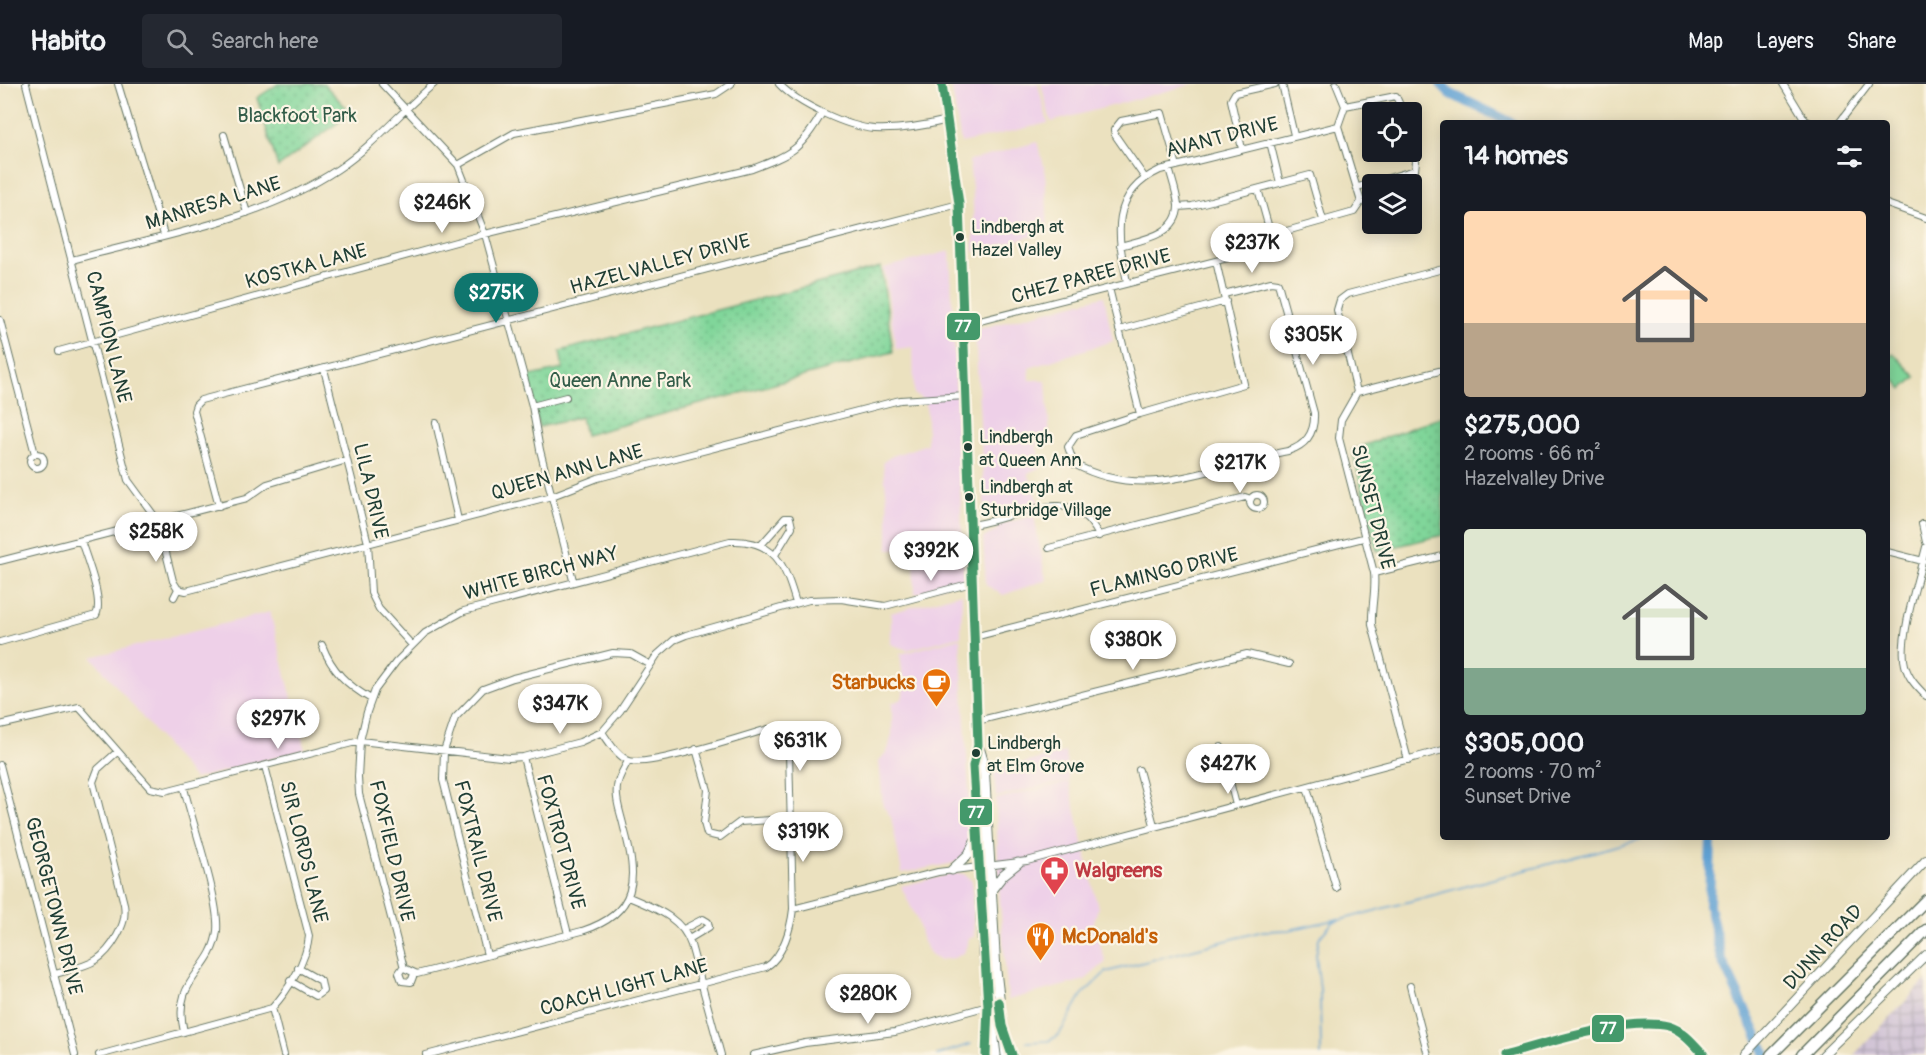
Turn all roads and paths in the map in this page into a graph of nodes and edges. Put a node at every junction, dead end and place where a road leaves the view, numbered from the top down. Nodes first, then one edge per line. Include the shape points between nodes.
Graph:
1 (26, 84) edge
2 (118, 84) edge
3 (382, 84) edge
4 (434, 84) edge
5 (731, 84) edge
6 (779, 84) edge
7 (942, 84) edge
8 (1275, 84) edge
9 (1282, 84) edge
10 (1336, 84) edge
11 (1784, 84) edge
12 (1869, 84) edge
13 (1365, 102) edge
14 (1399, 102) edge
15 (1362, 103) edge
16 (1345, 106) junction
17 (407, 109) junction
18 (822, 113) junction
19 (948, 120) junction
20 (1805, 120) edge
21 (1841, 120) edge
22 (1338, 126) junction
23 (224, 135) dead end
24 (1294, 135) junction
25 (1270, 142) junction
26 (1242, 149) junction
27 (1416, 162) edge
28 (459, 165) junction
29 (1177, 166) junction
30 (1169, 168) junction
31 (1145, 178) junction
32 (1280, 183) junction
33 (1358, 187) junction
34 (1258, 189) junction
35 (959, 204) junction
36 (1890, 205) edge
37 (1178, 207) junction
38 (247, 213) junction
39 (1926, 218) edge
40 (1323, 220) junction
41 (484, 234) junction
42 (164, 235) junction
43 (1272, 238) junction
44 (1119, 246) junction
45 (72, 260) junction
46 (1216, 261) junction
47 (1440, 270) edge
48 (1127, 282) junction
49 (1109, 288) junction
50 (1225, 298) junction
51 (0, 320) edge
52 (508, 321) junction
53 (964, 325) junction
54 (1119, 330) junction
55 (92, 341) junction
56 (59, 351) dead end
57 (324, 369) junction
58 (1440, 371) edge
59 (1357, 392) junction
60 (966, 396) junction
61 (566, 397) dead end
62 (189, 401) dead end
63 (196, 405) junction
64 (532, 406) junction
65 (1140, 414) junction
66 (436, 423) dead end
67 (35, 454) dead end
68 (347, 460) junction
69 (552, 496) junction
70 (1251, 500) dead end
71 (219, 506) junction
72 (458, 520) junction
73 (158, 521) junction
74 (1922, 524) dead end
75 (970, 525) junction
76 (1099, 536) junction
77 (1363, 538) junction
78 (81, 541) junction
79 (1926, 542) edge
80 (369, 543) junction
81 (761, 545) junction
82 (1926, 547) edge
83 (1049, 548) dead end
84 (1890, 553) edge
85 (775, 555) junction
86 (1440, 557) edge
87 (0, 561) edge
88 (1923, 561) junction
89 (1374, 573) junction
90 (573, 580) junction
91 (972, 583) junction
92 (178, 589) junction
93 (174, 597) dead end
94 (796, 603) junction
95 (974, 638) junction
96 (0, 642) edge
97 (322, 645) dead end
98 (411, 645) junction
99 (649, 664) junction
100 (1288, 664) dead end
101 (1926, 696) edge
102 (371, 699) junction
103 (977, 721) junction
104 (0, 725) edge
105 (602, 732) junction
106 (360, 741) junction
107 (978, 745) junction
108 (1221, 747) dead end
109 (696, 749) junction
110 (444, 751) junction
111 (1440, 751) edge
112 (117, 752) junction
113 (523, 757) junction
114 (1408, 760) junction
115 (628, 761) junction
116 (0, 765) edge
117 (265, 766) junction
118 (1139, 770) dead end
119 (1307, 787) junction
120 (184, 788) junction
121 (1236, 805) junction
122 (789, 819) junction
123 (1154, 825) junction
124 (978, 836) junction
125 (1926, 860) edge
126 (1018, 863) junction
127 (991, 867) junction
128 (979, 868) junction
129 (952, 870) junction
130 (1336, 888) dead end
131 (992, 889) junction
132 (629, 897) junction
133 (1926, 900) edge
134 (793, 909) junction
135 (684, 929) junction
136 (1926, 930) edge
137 (568, 934) junction
138 (689, 939) junction
139 (487, 955) junction
140 (1926, 955) edge
141 (298, 968) junction
142 (56, 974) junction
143 (290, 981) junction
144 (701, 984) junction
145 (1410, 986) dead end
146 (988, 1006) junction
147 (272, 1008) junction
148 (1002, 1026) junction
149 (184, 1032) junction
150 (1521, 1053) edge
151 (75, 1055) edge
152 (99, 1055) edge
153 (284, 1055) edge
154 (426, 1055) edge
155 (721, 1055) edge
156 (753, 1055) edge
157 (986, 1055) edge
158 (996, 1055) edge
159 (1006, 1055) edge
160 (1012, 1055) edge
161 (1428, 1055) edge
162 (1504, 1055) edge
163 (1704, 1055) edge
164 (1744, 1055) edge
165 (1771, 1055) edge
166 (1802, 1055) edge
167 (1823, 1055) edge

1 - 45 street, CAMPION LANE
2 - 42 street
3 - 17 street
4 - 17 street, MANRESA LANE
5 - 28 street via 716,94 514,133
6 - 18 street
7 - 19 main road
8 - 26 street via 1235,93 1231,100
9 - 24 street
10 - 16 street
11 - 20 street
12 - 21 street
13 - 14 street via 1396,96
15 - 16 street
16 - 22 street
17 - 28 street
17 - 38 street, MANRESA LANE via 340,168 304,190
18 - 19 street via 872,129 916,128
18 - 41 street, KOSTKA LANE via 812,131 789,155 752,169
19 - 35 main road
22 - 24 street, AVANT DRIVE
22 - 33 street
23 - 38 street
24 - 25 street, AVANT DRIVE
25 - 26 street, AVANT DRIVE
25 - 32 street
26 - 29 street, AVANT DRIVE
27 - 33 street via 1415,170
28 - 41 street
29 - 30 street, AVANT DRIVE
29 - 31 street via 1162,113 1121,121 1115,135
30 - 31 street, AVANT DRIVE
30 - 37 street
31 - 44 street, AVANT DRIVE via 1122,210
32 - 34 street
32 - 40 street via 1310,175
33 - 40 street, CHEZ PAREE DRIVE via 1361,202 1354,212
34 - 37 street
34 - 43 street
35 - 52 street, HAZELVALLEY DRIVE
35 - 53 main road
36 - 39 street
37 - 44 street via 1170,224 1157,236
38 - 42 street, MANRESA LANE
40 - 43 street, CHEZ PAREE DRIVE
41 - 52 street
41 - 55 street, KOSTKA LANE
42 - 45 street, MANRESA LANE
43 - 46 street, CHEZ PAREE DRIVE via 1251,252
44 - 48 street, AVANT DRIVE
45 - 55 street, CAMPION LANE
46 - 48 street, CHEZ PAREE DRIVE
46 - 50 street
47 - 59 street via 1348,294 1340,300 1338,310
48 - 49 street, CHEZ PAREE DRIVE
49 - 53 street, CHEZ PAREE DRIVE
49 - 54 street
50 - 54 street
50 - 65 street via 1244,384
50 - 65 street via 1278,283 1314,413 1309,438 1299,448 1181,479 1148,483 1099,475 1074,464 1068,447 1076,435
51 - 67 street
52 - 57 street, HAZELVALLEY DRIVE
52 - 64 street
53 - 60 main road
54 - 65 street
55 - 56 street, KOSTKA LANE
55 - 73 street, CAMPION LANE via 128,480
57 - 63 street, HAZELVALLEY DRIVE via 201,400
57 - 68 street, LILA DRIVE
58 - 59 street
59 - 77 street, SUNSET DRIVE via 1341,420 1339,438
60 - 69 street, QUEEN ANN LANE via 900,400 598,478
60 - 75 main road
61 - 64 street
62 - 63 street
63 - 71 street via 194,411
64 - 69 street
66 - 72 street
68 - 71 street via 267,484 248,498
68 - 80 street, LILA DRIVE
69 - 72 street, QUEEN ANN LANE
69 - 90 street
70 - 76 street via 1245,497
71 - 73 street
72 - 80 street, QUEEN ANN LANE
73 - 78 street
73 - 92 street, CAMPION LANE
74 - 79 street
75 - 76 street via 1061,506 1083,514
75 - 91 main road
76 - 83 street
77 - 89 street, SUNSET DRIVE
77 - 95 street, FLAMINGO DRIVE
78 - 87 street
78 - 96 street via 97,595 96,615
80 - 92 street, QUEEN ANN LANE via 186,591
80 - 98 street, LILA DRIVE via 369,582 374,602
81 - 85 street, WHITE BIRCH WAY
81 - 85 street via 780,523 790,518 792,526
81 - 90 street, WHITE BIRCH WAY via 730,541
82 - 88 street
84 - 88 street
85 - 94 street, WHITE BIRCH WAY via 786,571
86 - 89 street
88 - 101 street via 1902,649 1906,670
89 - 114 street, SUNSET DRIVE via 1372,625
90 - 98 street, WHITE BIRCH WAY via 464,611
91 - 94 street via 886,606 841,599
91 - 95 main road
92 - 93 street
94 - 99 street via 686,635 674,640
95 - 103 main road
97 - 102 street via 334,670
98 - 102 street, WHITE BIRCH WAY
99 - 105 street via 621,711
99 - 110 street, FOXTRAIL DRIVE via 631,654 614,653 483,689 455,717
100 - 103 street via 1247,654
102 - 106 street, WHITE BIRCH WAY
103 - 107 main road
104 - 112 street via 79,707
105 - 113 street via 592,739
105 - 115 street
106 - 110 street
106 - 117 street
106 - 139 street, FOXFIELD DRIVE via 359,794 408,971
107 - 124 main road via 973,766
107 - 127 main road via 984,764
108 - 121 street
109 - 115 street via 647,762
109 - 122 street via 708,790 704,823 707,834 720,837 740,822
109 - 122 street via 768,729 783,731 788,744
110 - 113 street
110 - 139 street, FOXTRAIL DRIVE via 445,797
111 - 114 street
112 - 120 street via 150,788
112 - 142 street via 98,768 93,782 124,904 124,922 105,956
113 - 137 street, FOXTROT DRIVE
114 - 119 street
115 - 132 street via 616,795 633,865
116 - 142 street, GEORGETOWN DRIVE
117 - 120 street
117 - 141 street, SIR LORDS LANE via 309,936
118 - 123 street
119 - 121 street
119 - 130 street
120 - 149 street via 210,886 217,930 212,947 181,999
121 - 123 street
122 - 134 street
123 - 126 street
124 - 128 main road
124 - 129 main road via 969,854
125 - 164 street, DUNN ROAD
126 - 127 street
126 - 131 main road
127 - 128 street
127 - 131 main road
128 - 129 street
128 - 146 main road
129 - 134 street
131 - 148 main road
132 - 135 street via 672,918
132 - 137 street via 607,921
133 - 165 highway
134 - 144 street, COACH LIGHT LANE via 791,927 773,963
135 - 138 street
135 - 138 street via 703,920 708,922 704,932
136 - 166 highway
137 - 139 street
138 - 144 street
140 - 167 street
141 - 143 street, SIR LORDS LANE
141 - 143 street via 321,981 323,991 316,996
142 - 151 street, GEORGETOWN DRIVE
143 - 147 street, SIR LORDS LANE
144 - 154 street, COACH LIGHT LANE
144 - 155 street
145 - 161 street
146 - 156 street via 895,1032 805,1043
146 - 157 main road
146 - 158 main road
147 - 149 street
147 - 153 street
148 - 159 main road
148 - 160 main road
149 - 152 street
150 - 162 street
150 - 163 street via 1604,1030 1667,1025 1683,1033

